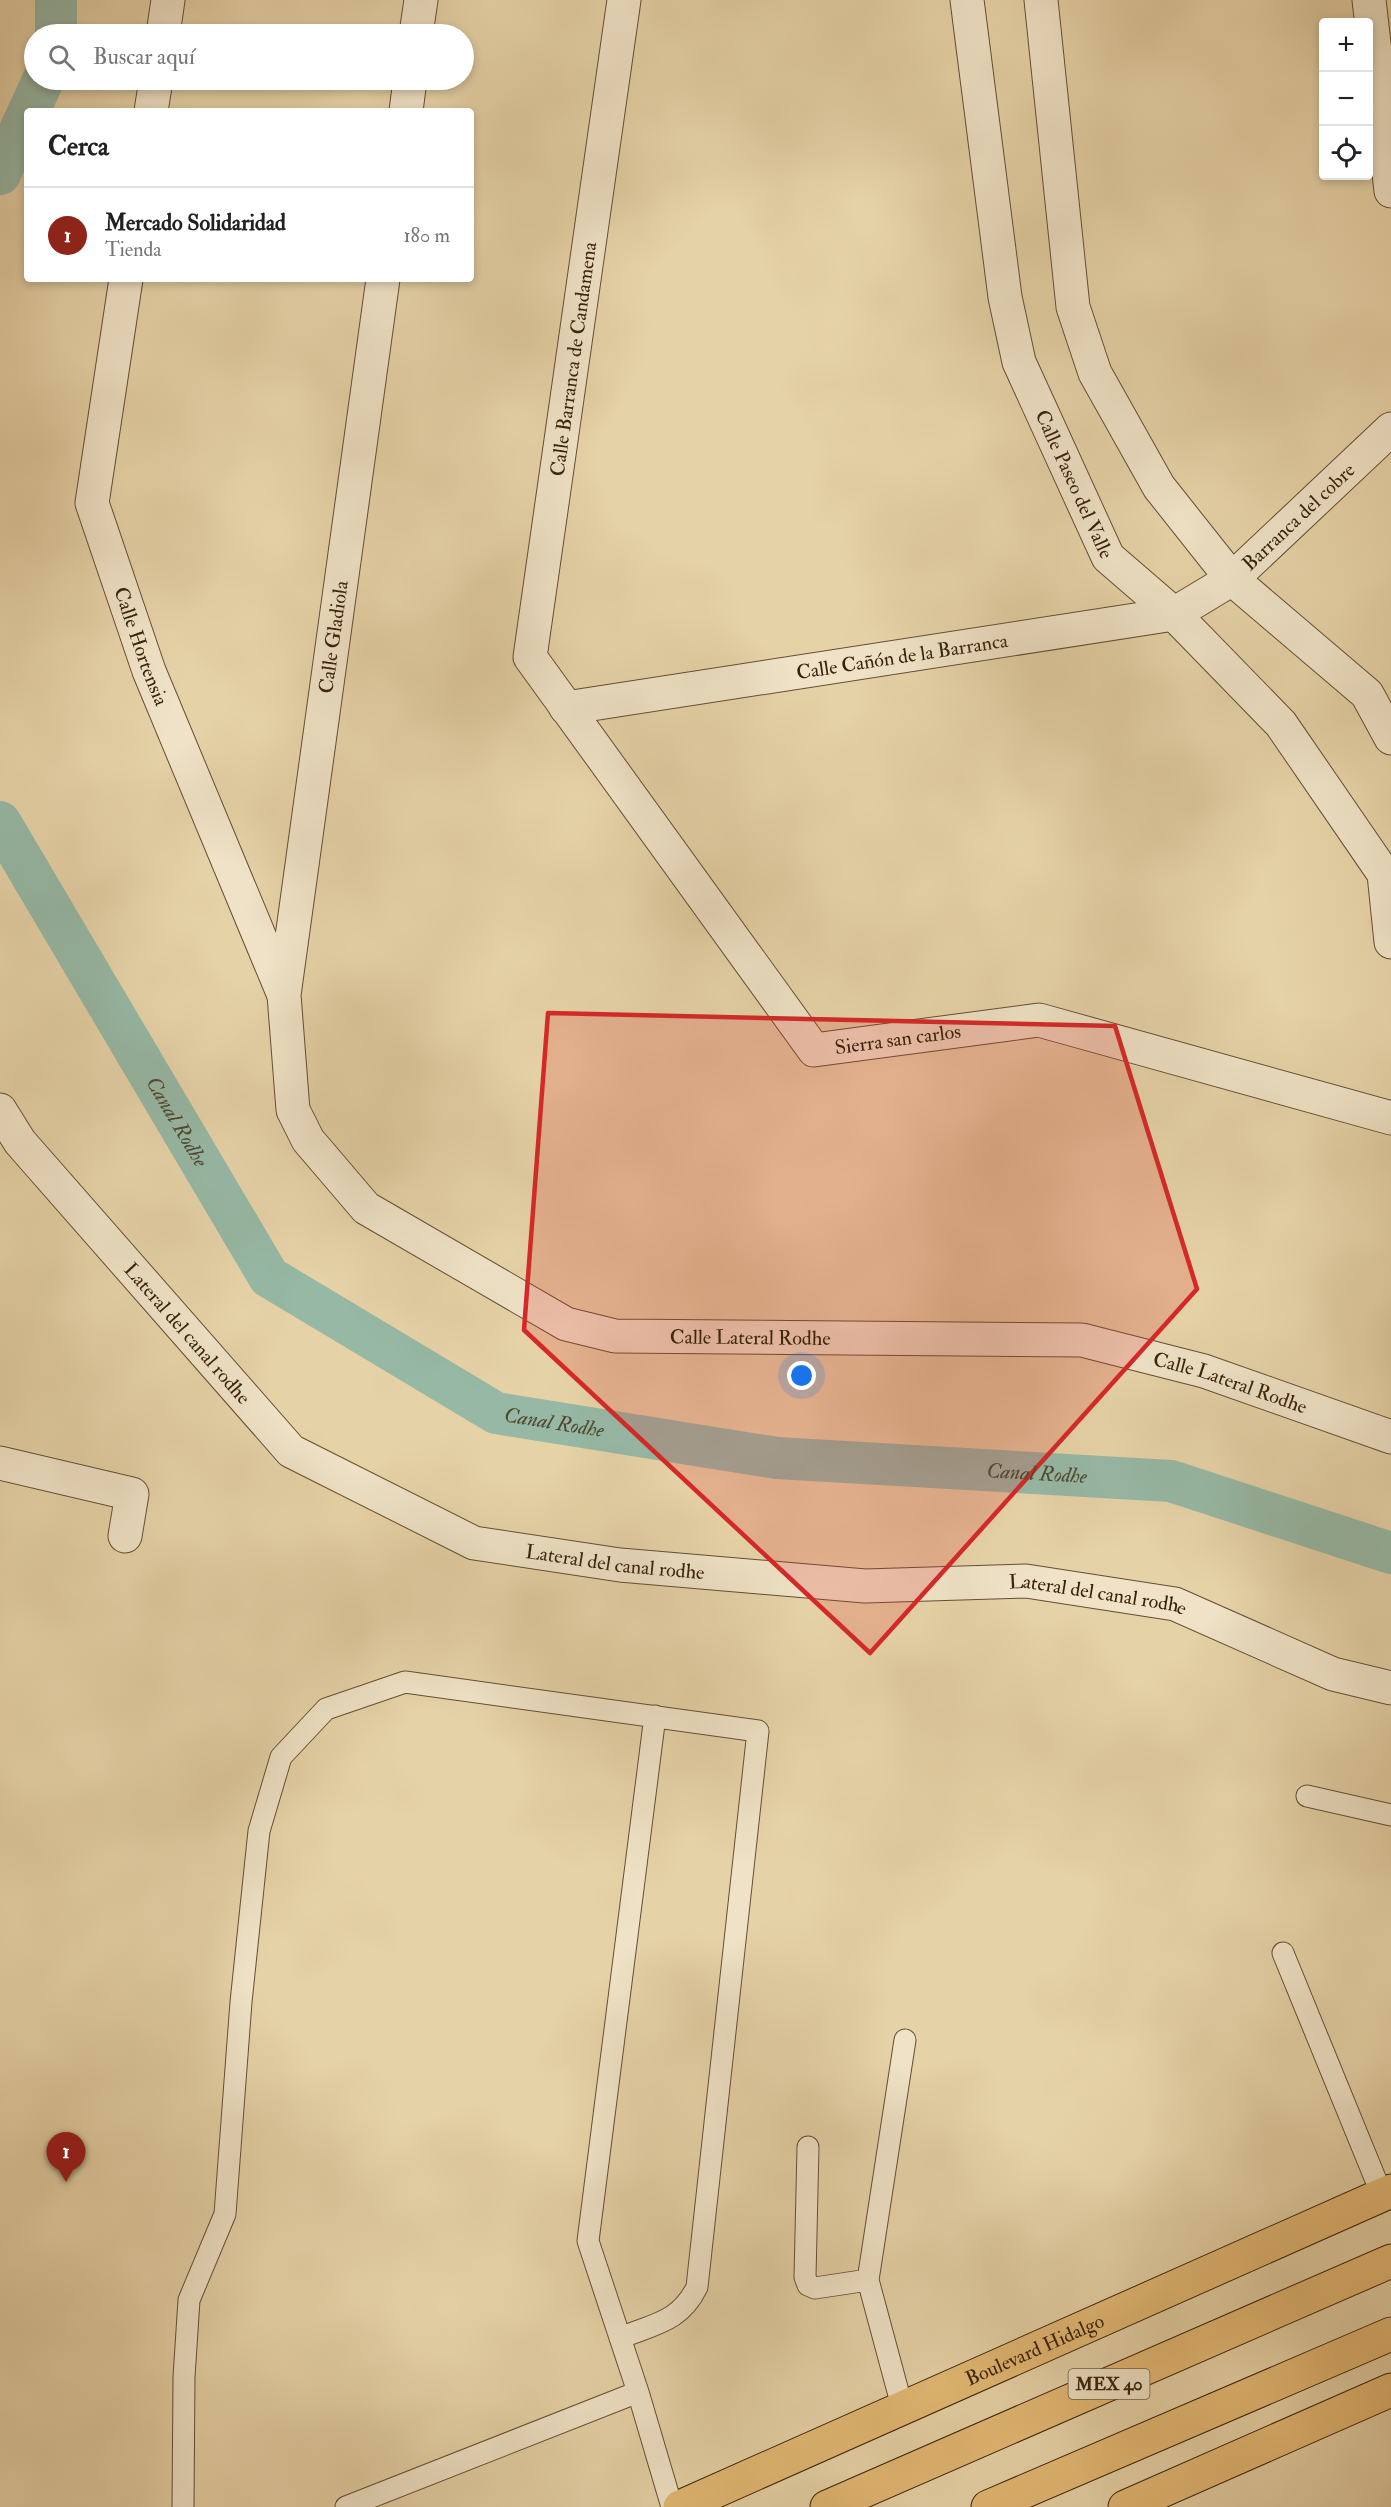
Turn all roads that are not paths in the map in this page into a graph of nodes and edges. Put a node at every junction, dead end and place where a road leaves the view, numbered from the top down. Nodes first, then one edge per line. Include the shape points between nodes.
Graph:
1 (168, 0) edge
2 (421, 0) edge
3 (624, 0) edge
4 (967, 0) edge
5 (1041, 0) edge
6 (1369, 0) edge
7 (164, 24) edge
8 (417, 24) edge
9 (155, 90) edge
10 (409, 90) edge
11 (152, 108) edge
12 (406, 108) edge
13 (1391, 191) edge
14 (126, 282) edge
15 (383, 282) edge
16 (1391, 429) edge
17 (1232, 579) junction
18 (1174, 614) junction
19 (566, 708) junction
20 (1391, 738) edge
21 (1391, 942) edge
22 (284, 995) junction
23 (0, 1110) edge
24 (1391, 1118) edge
25 (1391, 1437) edge
26 (0, 1463) edge
27 (125, 1536) dead end
28 (1391, 1688) edge
29 (655, 1716) junction
30 (1307, 1796) dead end
31 (1391, 1815) edge
32 (1284, 1953) dead end
33 (905, 2040) dead end
34 (808, 2147) dead end
35 (1386, 2193) edge
36 (1391, 2261) edge
37 (868, 2280) junction
38 (1391, 2334) edge
39 (620, 2338) junction
40 (1391, 2390) edge
41 (638, 2392) junction
42 (903, 2410) junction
43 (183, 2507) edge
44 (346, 2507) edge
45 (672, 2507) edge
46 (680, 2507) edge
47 (827, 2507) edge
48 (988, 2507) edge
49 (1125, 2507) edge

1 - 7 street
2 - 8 street
3 - 19 street, Calle Barranca de Candamena via 531,657
4 - 18 street, Calle Paseo del Valle via 1005,297 1019,362 1108,557
5 - 17 street via 1072,307 1095,373 1159,487
6 - 13 street
9 - 11 street
10 - 12 street
14 - 22 street, Calle Hortensia via 92,502 149,671
15 - 22 street, Calle Gladiola
16 - 17 street, Barranca del cobre
17 - 18 street, Calle Cañón de la Barranca
17 - 20 street via 1366,694
18 - 19 street, Calle Cañón de la Barranca
18 - 21 street, Calle Paseo del Valle via 1281,724 1384,874
19 - 24 street, Sierra san carlos via 814,1050 1039,1020
22 - 25 street, Calle Lateral Rodhe via 293,1110 308,1140 366,1208 566,1324 615,1336 1082,1340 1204,1371
23 - 28 street, Lateral del canal rodhe via 20,1142 291,1451 474,1543 620,1565 865,1586 1026,1581 1175,1604 1332,1674
26 - 27 street via 132,1494
29 - 39 lane via 588,2241
29 - 39 lane via 758,1731 697,2287 688,2305 673,2316
29 - 43 lane via 405,1682 326,1709 281,1756 259,1831 225,2214 189,2301
30 - 31 lane
32 - 35 lane
33 - 37 lane
34 - 37 lane via 808,2285 815,2288
35 - 42 main road, Boulevard Hidalgo
36 - 47 main road, MEX 40
37 - 42 lane
38 - 48 main road
39 - 41 lane
40 - 49 main road
41 - 44 lane
41 - 45 lane
42 - 46 main road, Boulevard Hidalgo

